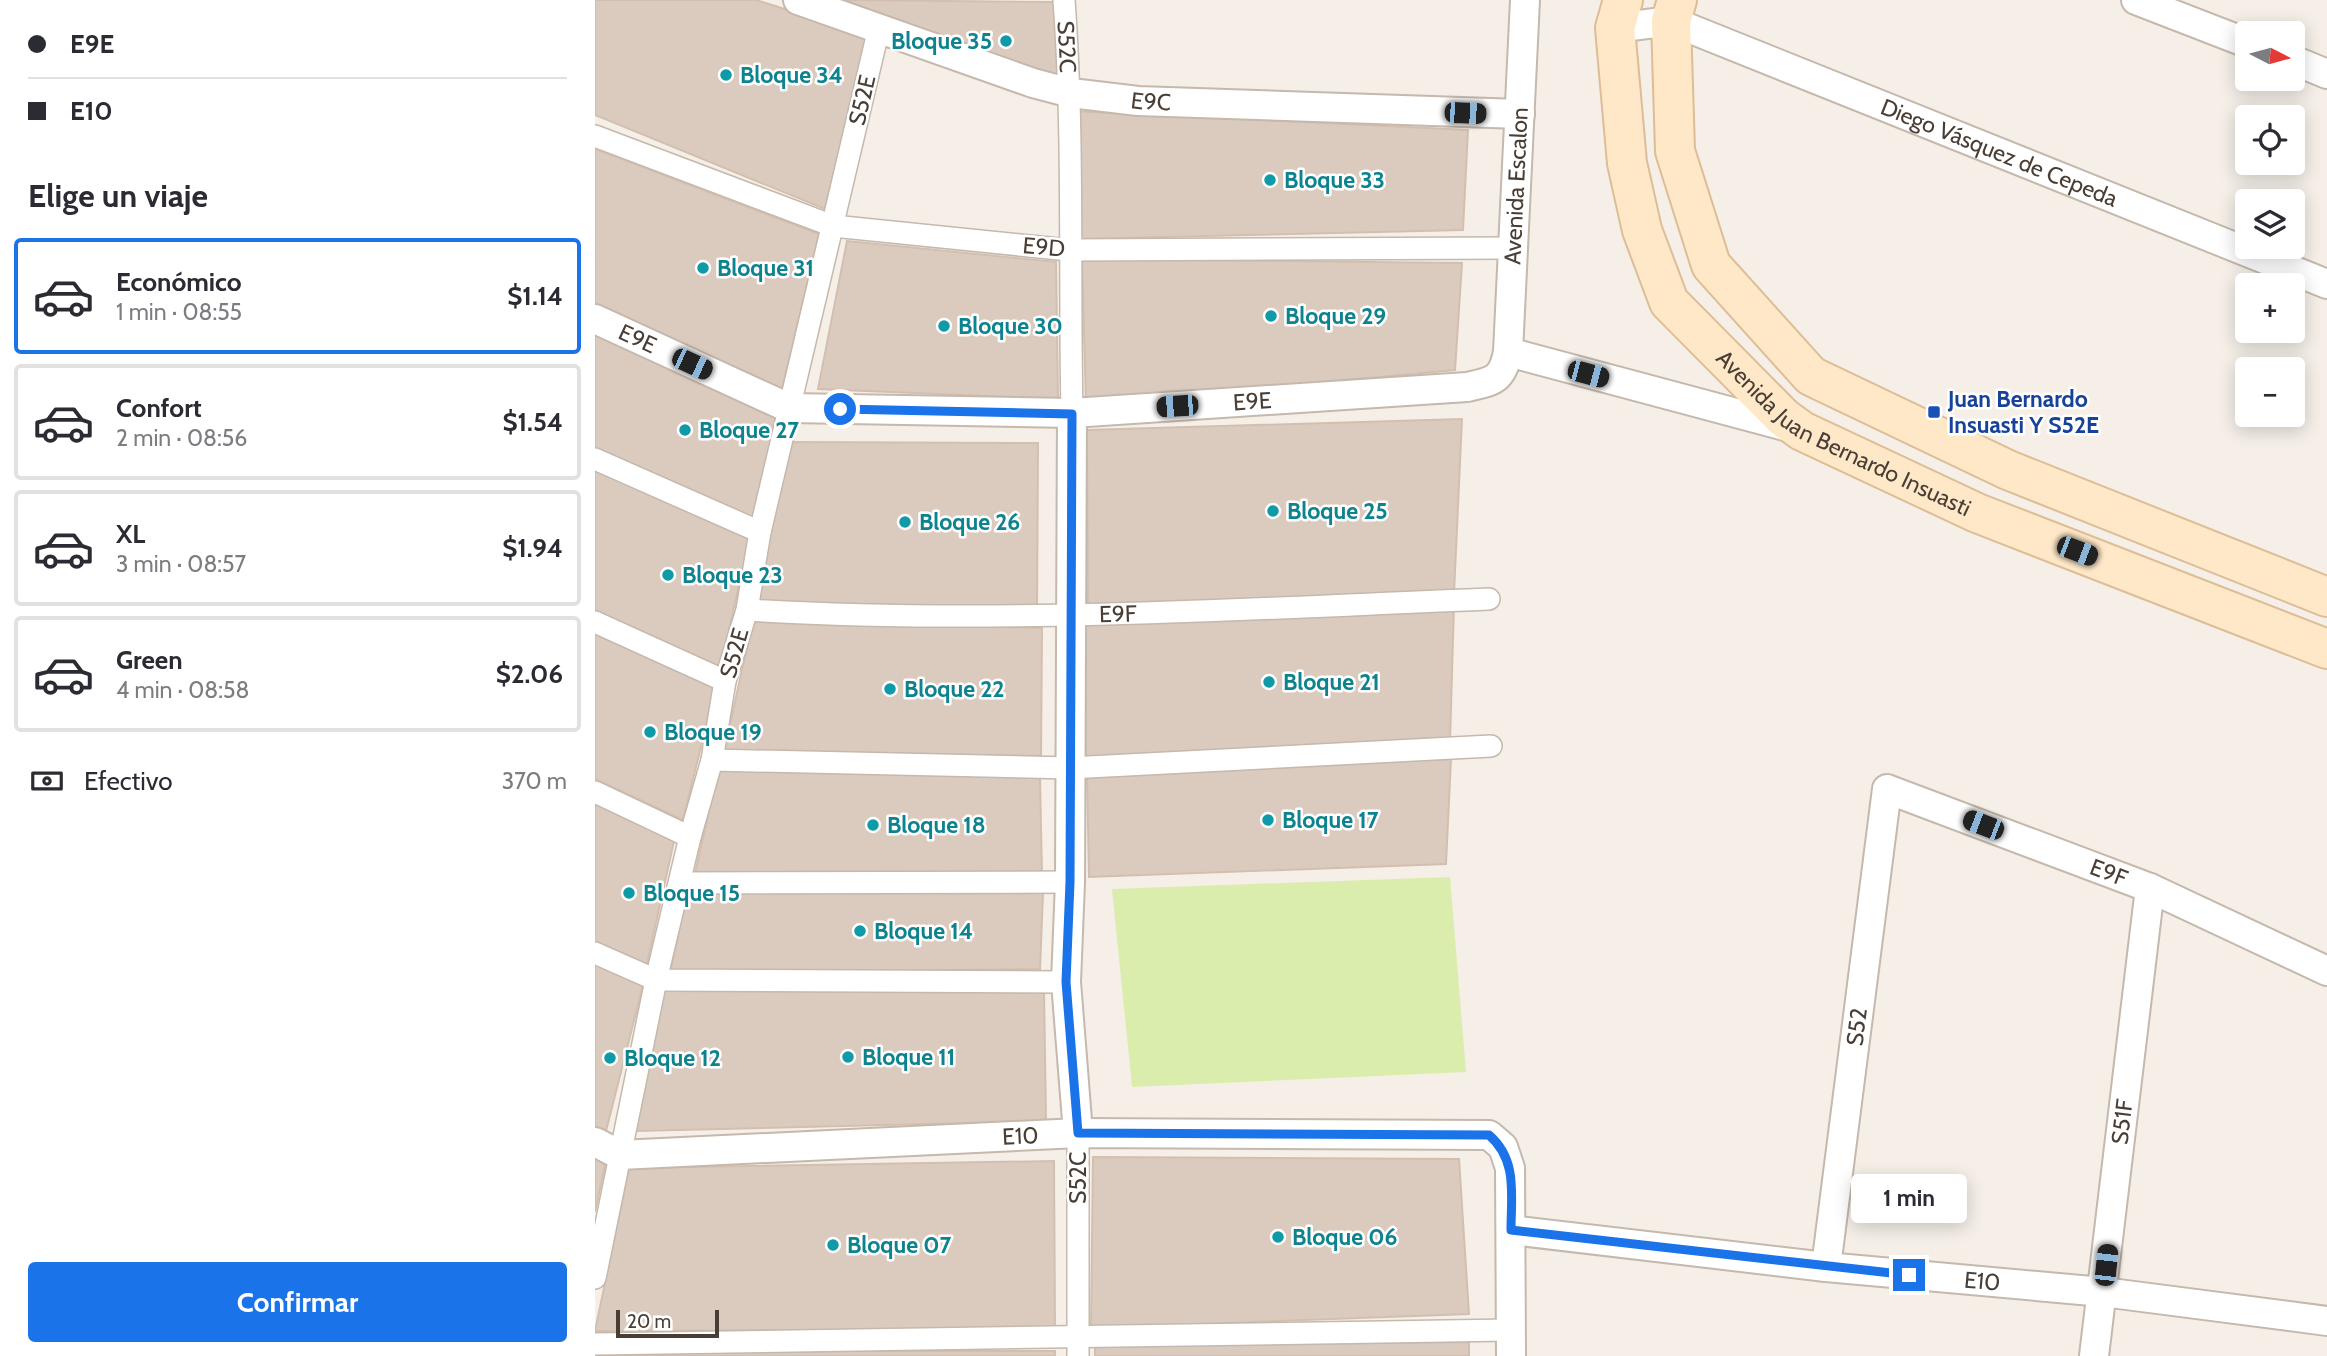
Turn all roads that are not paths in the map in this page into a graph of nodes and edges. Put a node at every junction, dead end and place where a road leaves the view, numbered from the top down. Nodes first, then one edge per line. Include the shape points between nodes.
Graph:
1 (799, 0) edge
2 (1064, 0) edge
3 (1525, 0) edge
4 (2189, 0) edge
5 (2146, 4) edge
6 (1674, 10) edge
7 (1619, 14) edge
8 (879, 28) junction
9 (2235, 38) edge
10 (2305, 65) edge
11 (2327, 74) edge
12 (1071, 93) junction
13 (1520, 114) junction
14 (595, 136) edge
15 (833, 226) junction
16 (1511, 248) junction
17 (1069, 250) junction
18 (2327, 284) edge
19 (595, 319) edge
20 (1506, 362) junction
21 (789, 408) junction
22 (1072, 414) junction
23 (1802, 431) junction
24 (595, 458) edge
25 (760, 532) junction
26 (2327, 597) edge
27 (1489, 599) dead end
28 (747, 610) junction
29 (1071, 616) junction
30 (595, 622) edge
31 (2327, 649) edge
32 (725, 681) junction
33 (1491, 746) dead end
34 (712, 760) junction
35 (1069, 768) junction
36 (1887, 789) joint
37 (595, 792) edge
38 (690, 837) junction
39 (1070, 882) junction
40 (681, 883) junction
41 (2150, 888) junction
42 (595, 953) edge
43 (2327, 971) edge
44 (656, 980) junction
45 (1066, 982) junction
46 (1078, 1133) junction
47 (595, 1142) edge
48 (620, 1155) junction
49 (1511, 1230) junction
50 (1826, 1267) junction
51 (595, 1278) edge
52 (2103, 1292) junction
53 (2327, 1321) edge
54 (1510, 1343) edge
55 (595, 1344) edge
56 (1077, 1348) edge
57 (2094, 1356) edge

1 - 8 street, E9C
2 - 12 street, S52C
3 - 13 street, Avenida Escalon
4 - 5 street
5 - 9 street
6 - 7 street
6 - 18 street, Diego Vásquez de Cepeda
6 - 26 main road, Avenida Juan Bernardo Insuasti via 1675,151 1711,265 1811,376 2007,470
7 - 23 main road, Avenida Juan Bernardo Insuasti via 1627,163 1642,230 1669,302
8 - 12 street, E9C
8 - 15 street, S52E
10 - 11 street
12 - 13 street, E9C via 1138,101
12 - 17 street, S52C
13 - 16 street, Avenida Escalon
14 - 15 street, E9D
15 - 17 street, E9D
15 - 21 street, S52E
16 - 17 street, E9D
16 - 20 street, Avenida Escalon
17 - 22 street, S52C
19 - 21 street, E9E
20 - 22 street, E9E via 1493,381 1467,387
20 - 23 street
21 - 22 street, E9E
21 - 25 street, S52E
22 - 29 street, S52C
23 - 31 main road, Avenida Juan Bernardo Insuasti via 1977,513
24 - 25 street
25 - 28 street, S52E
27 - 29 street, E9F
28 - 29 street, E9F via 873,617
28 - 32 street, S52E
29 - 35 street, S52C
30 - 32 street
32 - 34 street, S52E
33 - 35 street
34 - 35 street
34 - 38 street, S52E
35 - 39 street, S52C
36 - 41 street, E9F
36 - 50 street, S52
37 - 38 street
38 - 40 street, S52E
39 - 40 street
39 - 45 street, S52C
40 - 44 street, S52E
41 - 43 street, E9F
41 - 52 street, S51F
42 - 44 street
44 - 45 street
44 - 48 street, S52E
45 - 46 street, S52C
46 - 48 street, E10
46 - 49 street, E10 via 1489,1135 1503,1147 1510,1168
46 - 56 street, S52C
47 - 48 street
48 - 51 street, S52E
49 - 50 street, E10
49 - 54 street
50 - 52 street, E10
52 - 53 street, E10
52 - 57 street, S51F
54 - 56 street
55 - 56 street

